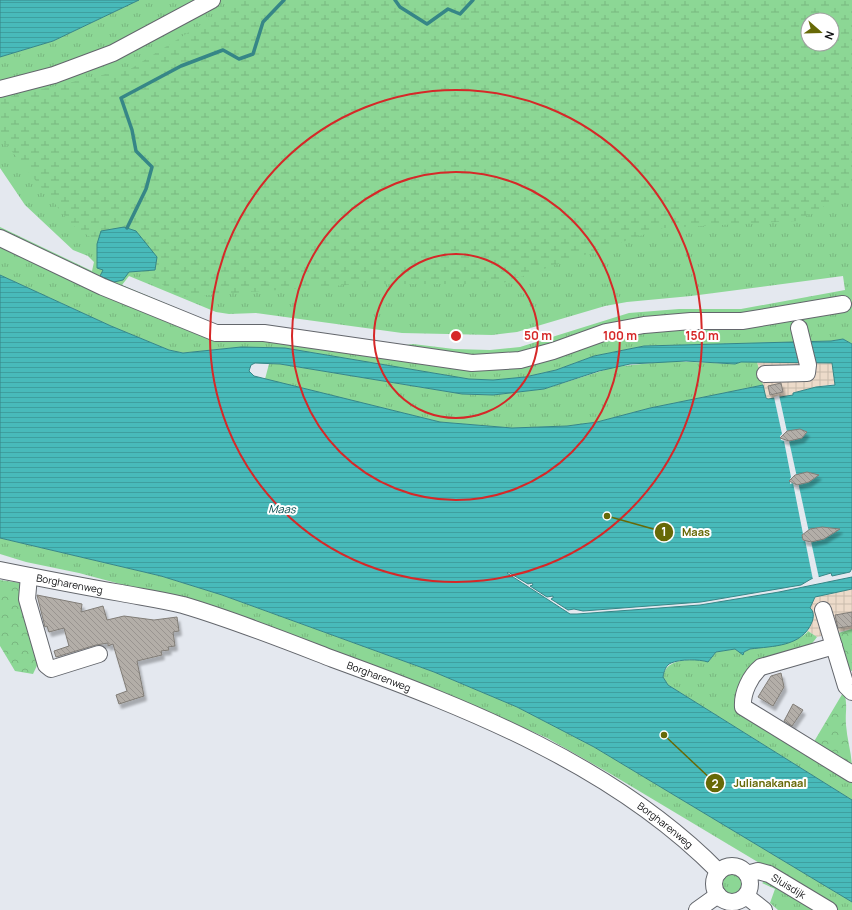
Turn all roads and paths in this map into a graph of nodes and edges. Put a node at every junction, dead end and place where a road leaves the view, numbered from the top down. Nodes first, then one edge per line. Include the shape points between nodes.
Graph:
1 (212, 0) edge
2 (0, 89) edge
3 (0, 238) edge
4 (843, 304) dead end
5 (799, 328) dead end
6 (765, 374) dead end
7 (0, 570) edge
8 (29, 576) junction
9 (823, 610) dead end
10 (834, 646) junction
11 (99, 654) dead end
12 (852, 692) edge
13 (852, 774) edge
14 (719, 872) junction
15 (747, 874) junction
16 (718, 895) junction
17 (746, 896) junction
18 (697, 910) edge
19 (764, 910) edge
20 (829, 910) edge

1 - 2 street via 113,52 54,75
3 - 4 street via 103,287 216,333 264,334 472,363 520,360 606,332 644,325 754,320
5 - 6 street via 808,366 807,373
7 - 8 street, Borgharenweg
8 - 11 street via 27,599 46,665 51,669
8 - 14 street, Borgharenweg via 182,605 222,617 425,693 519,735 579,766 668,827
9 - 10 street
10 - 12 street via 846,686
10 - 13 street via 761,667 742,696 742,707
14 - 15 street via 724,868 735,867
14 - 16 street via 714,884
15 - 17 street via 750,886
15 - 20 street, Sluisdijk via 758,871 769,874
16 - 17 street via 723,900 732,902
16 - 18 street
17 - 19 street

